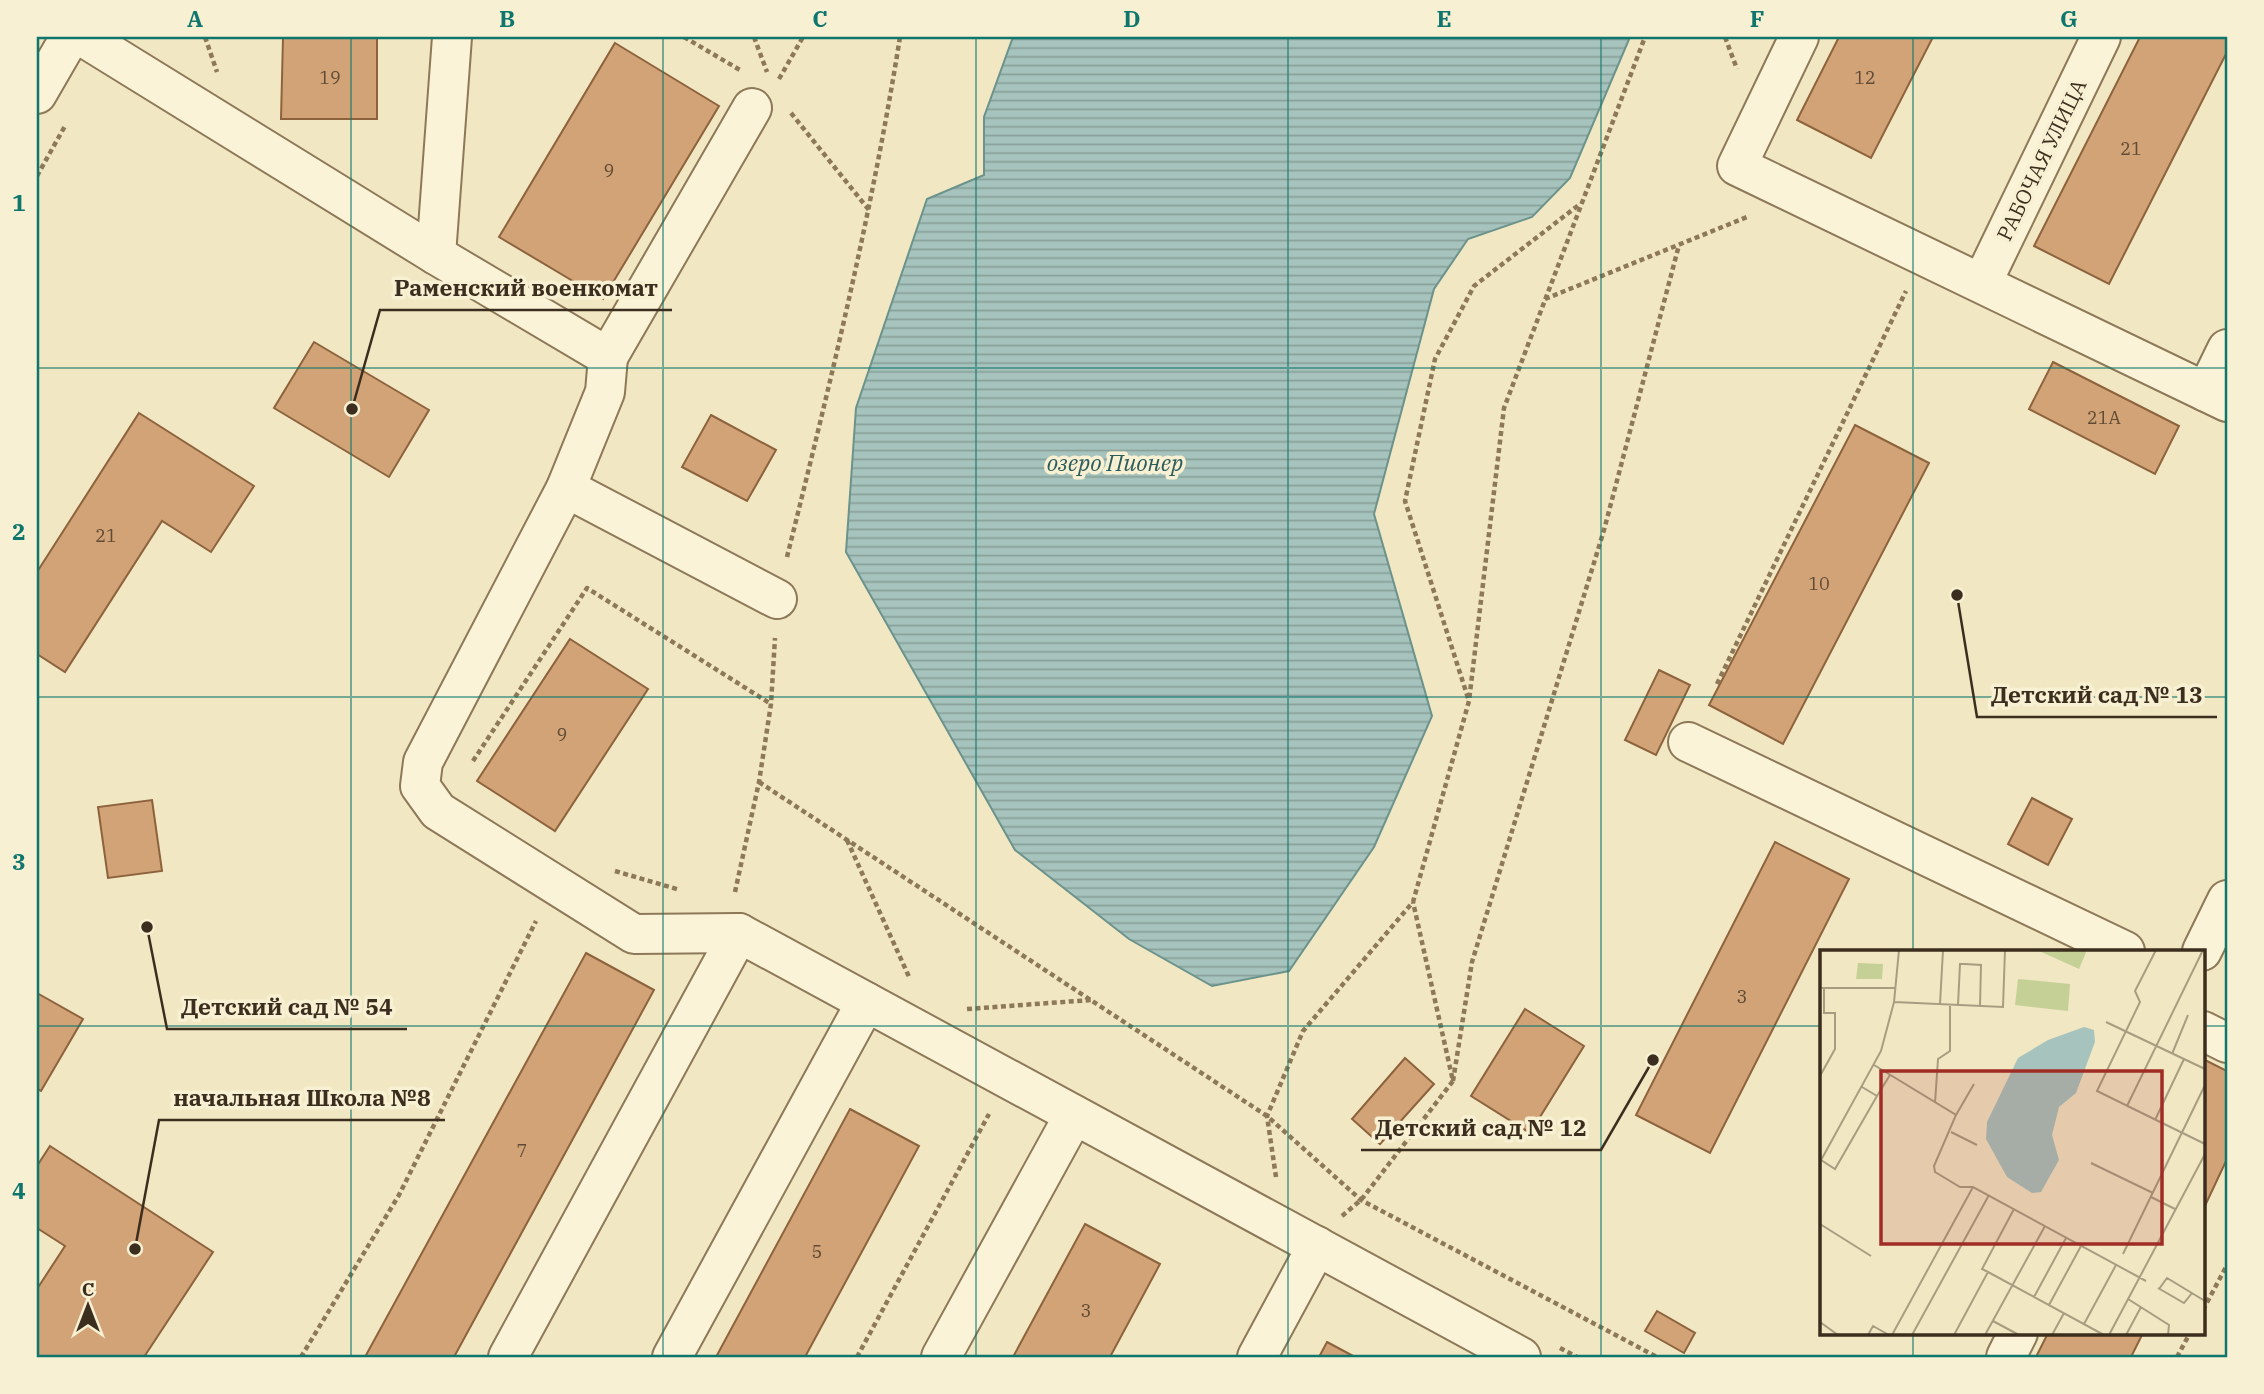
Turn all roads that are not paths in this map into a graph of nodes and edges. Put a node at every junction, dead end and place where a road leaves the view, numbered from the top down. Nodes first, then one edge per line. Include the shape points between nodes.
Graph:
1 (70, 37) edge
2 (83, 37) edge
3 (452, 37) edge
4 (1799, 37) edge
5 (2101, 37) edge
6 (37, 94) edge
7 (763, 99) road end
8 (436, 255) junction
9 (1982, 284) junction
10 (2227, 349) edge
11 (608, 357) junction
12 (2217, 397) edge
13 (566, 488) junction
14 (776, 599) road end
15 (1688, 742) dead end
16 (2227, 900) edge
17 (739, 933) junction
18 (2123, 950) edge
19 (2202, 950) edge
20 (866, 1002) junction
21 (2204, 1032) edge
22 (2227, 1043) edge
23 (1074, 1115) junction
24 (1317, 1246) junction
25 (2018, 1334) edge
26 (1513, 1350) edge
27 (508, 1357) edge
28 (672, 1357) edge
29 (941, 1357) edge
30 (1257, 1357) edge
31 (2006, 1357) edge

1 - 6 street
2 - 8 street
3 - 8 street
4 - 9 street via 1737,166
5 - 9 street, РАБОЧАЯ УЛИЦА
7 - 11 street
8 - 11 street
9 - 12 street
10 - 12 street
11 - 13 street via 605,392
13 - 14 street
13 - 17 street via 423,762 420,786 438,811 634,934
15 - 18 street
16 - 19 street
17 - 20 street
17 - 27 street
20 - 23 street
20 - 28 street
21 - 22 street
23 - 24 street
23 - 29 street
24 - 26 street
24 - 30 street
25 - 31 street

